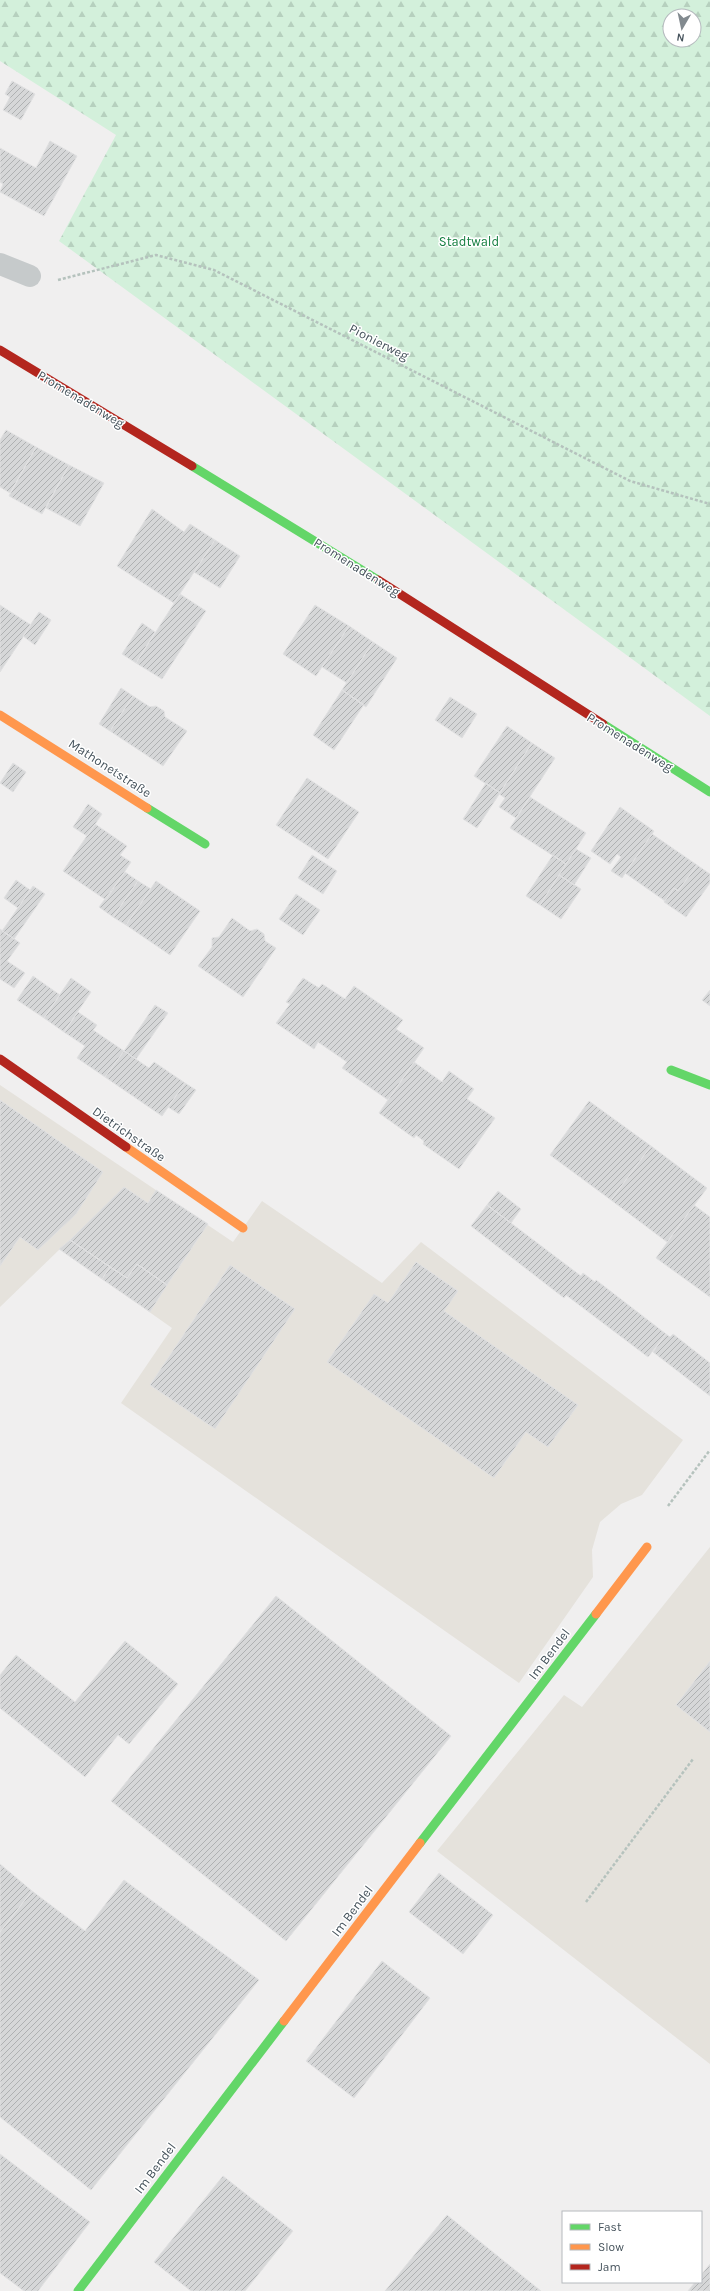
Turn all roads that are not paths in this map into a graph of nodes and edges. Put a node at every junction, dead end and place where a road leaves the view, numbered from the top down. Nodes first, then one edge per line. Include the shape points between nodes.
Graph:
1 (0, 264) edge
2 (30, 276) road end
3 (0, 350) edge
4 (0, 715) edge
5 (710, 792) edge
6 (205, 844) dead end
7 (0, 1059) edge
8 (671, 1070) dead end
9 (710, 1085) edge
10 (244, 1228) dead end
11 (647, 1547) dead end
12 (78, 2291) edge

1 - 2 street
3 - 5 street, Promenadenweg via 295,528
4 - 6 street, Mathonetstraße
7 - 10 street, Dietrichstraße
8 - 9 street
11 - 12 street, Im Bendel

